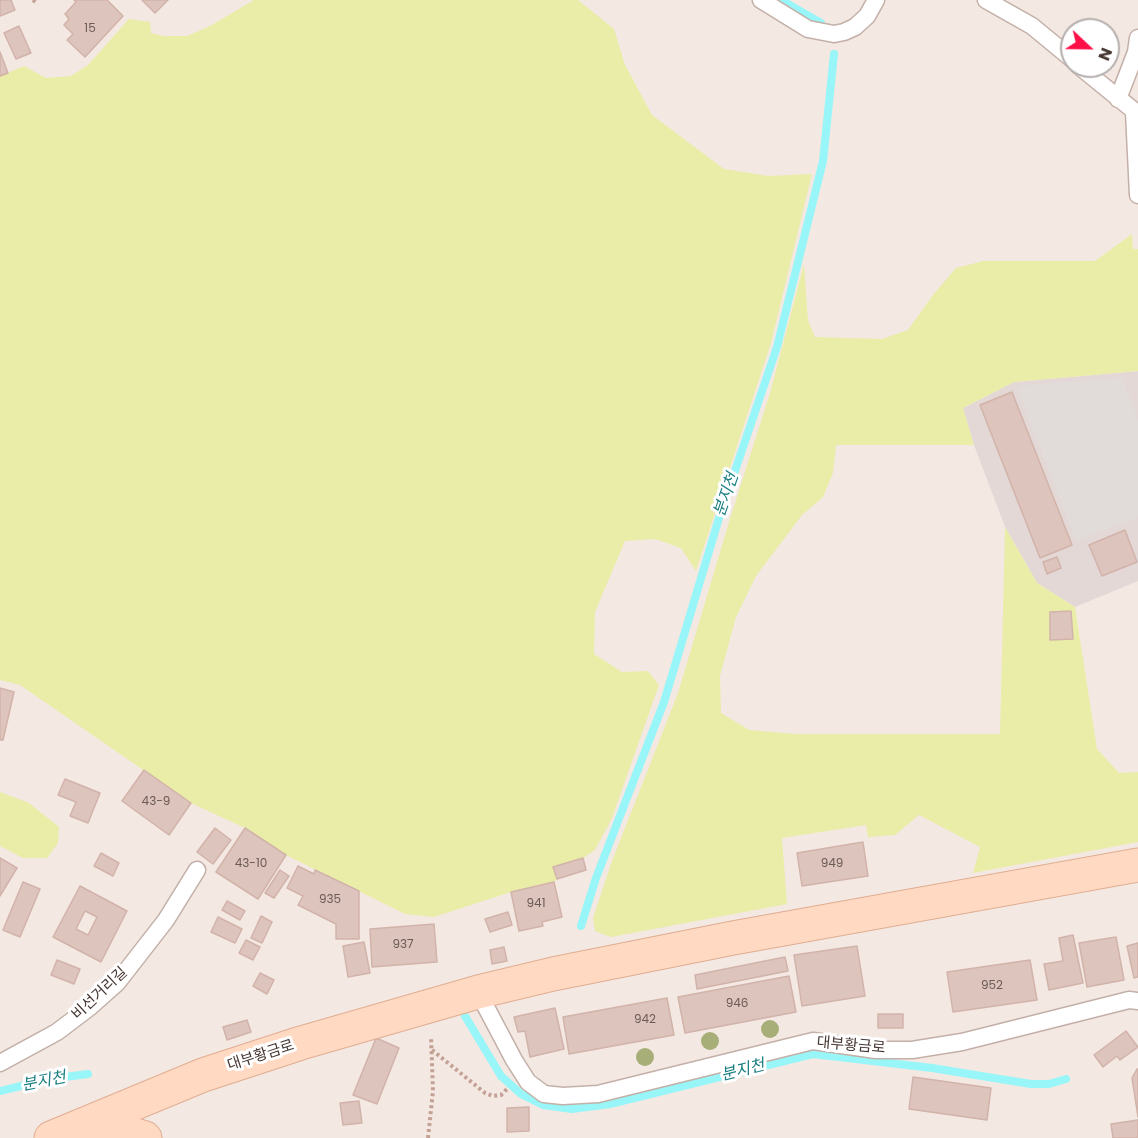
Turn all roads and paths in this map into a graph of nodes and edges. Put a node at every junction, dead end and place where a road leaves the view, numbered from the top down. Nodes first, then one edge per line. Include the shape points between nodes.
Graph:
1 (761, 0) edge
2 (876, 0) edge
3 (986, 0) edge
4 (1138, 38) edge
5 (1060, 50) edge
6 (1133, 67) edge
7 (1093, 78) edge
8 (1118, 99) junction
9 (1136, 113) edge
10 (1138, 195) edge
11 (1138, 865) edge
12 (197, 870) dead end
13 (478, 992) junction
14 (1138, 1001) edge
15 (430, 1030) dead end
16 (432, 1050) junction
17 (0, 1063) edge
18 (505, 1092) dead end
19 (92, 1121) junction
20 (51, 1138) edge
21 (145, 1138) edge
22 (428, 1138) edge

1 - 2 lane via 808,29 834,34 855,27
3 - 5 lane via 1032,26
4 - 6 lane
6 - 8 lane
7 - 8 lane
8 - 9 lane
9 - 10 lane
11 - 13 main road, 대부황금로 via 733,938
12 - 17 lane, 비선거리길 via 166,920 117,983 57,1032
13 - 14 lane, 대부황금로 via 528,1082 544,1094 563,1096 597,1094 813,1041 876,1050 912,1050
13 - 19 main road, 대부황금로 via 203,1075
15 - 16 path
16 - 18 path via 485,1093 493,1096
16 - 22 path
19 - 20 main road, 대부황금로
19 - 21 main road

